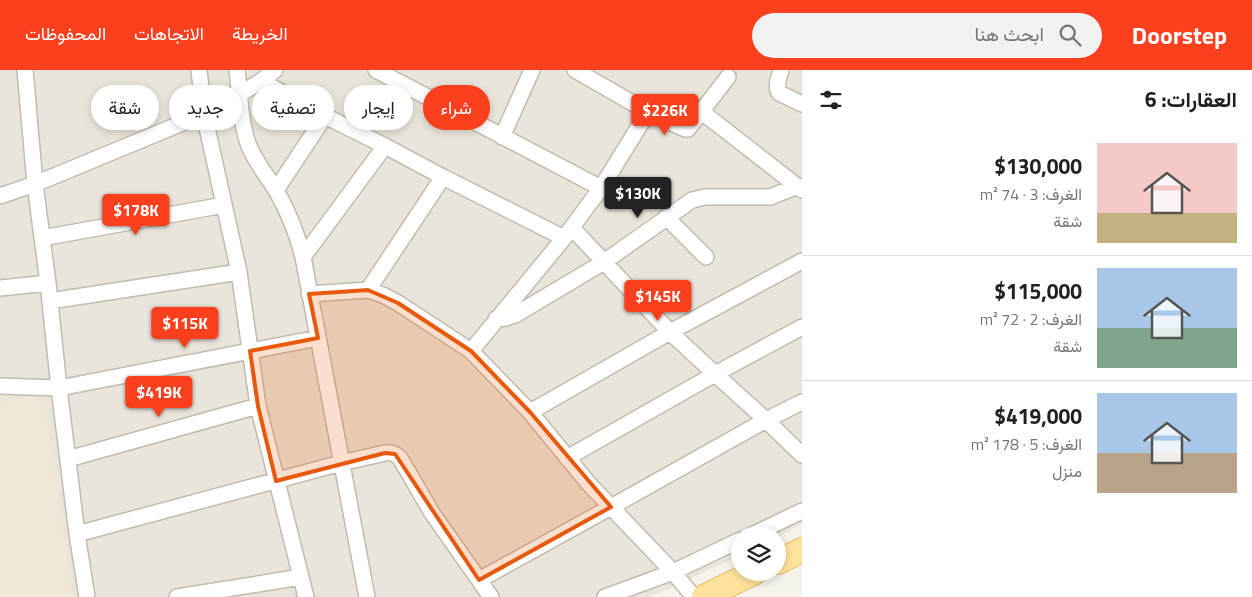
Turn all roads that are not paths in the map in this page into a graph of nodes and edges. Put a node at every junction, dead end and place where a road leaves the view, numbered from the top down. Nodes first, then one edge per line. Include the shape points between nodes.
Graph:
1 (25, 70) edge
2 (199, 70) edge
3 (237, 70) edge
4 (275, 70) edge
5 (376, 70) edge
6 (575, 70) edge
7 (781, 70) edge
8 (527, 72) edge
9 (728, 77) dead end
10 (261, 81) junction
11 (201, 85) edge
12 (239, 85) edge
13 (268, 85) edge
14 (242, 93) edge
15 (802, 104) edge
16 (242, 110) edge
17 (648, 112) junction
18 (702, 112) junction
19 (334, 120) edge
20 (169, 128) edge
21 (208, 130) edge
22 (317, 130) edge
23 (502, 137) junction
24 (385, 146) junction
25 (443, 178) junction
26 (35, 184) junction
27 (601, 188) junction
28 (800, 188) edge
29 (276, 190) junction
30 (0, 196) edge
31 (224, 205) junction
32 (666, 217) junction
33 (568, 233) junction
34 (42, 238) junction
35 (303, 257) junction
36 (706, 257) dead end
37 (802, 261) edge
38 (604, 262) junction
39 (239, 272) junction
40 (48, 283) junction
41 (0, 288) edge
42 (368, 290) junction
43 (309, 294) junction
44 (50, 301) junction
45 (496, 319) junction
46 (802, 327) edge
47 (670, 332) junction
48 (318, 338) junction
49 (250, 351) junction
50 (471, 351) junction
51 (715, 374) junction
52 (0, 386) edge
53 (59, 388) junction
54 (802, 402) edge
55 (258, 406) junction
56 (530, 412) junction
57 (766, 420) junction
58 (802, 455) edge
59 (68, 458) junction
60 (567, 458) junction
61 (341, 464) junction
62 (276, 481) junction
63 (611, 507) junction
64 (802, 512) edge
65 (772, 526) edge
66 (77, 534) junction
67 (731, 544) edge
68 (802, 550) edge
69 (786, 558) edge
70 (673, 572) junction
71 (301, 577) junction
72 (479, 580) junction
73 (737, 581) edge
74 (87, 597) edge
75 (177, 597) edge
76 (306, 597) edge
77 (367, 597) edge
78 (491, 597) edge
79 (604, 597) edge
80 (694, 597) edge
81 (704, 597) edge

1 - 26 street
2 - 11 street
3 - 12 street
4 - 10 street
5 - 23 street
6 - 17 street
7 - 15 street via 778,90
8 - 23 street
9 - 18 street
10 - 13 street
10 - 14 street
16 - 29 street via 249,146
17 - 18 street via 685,129
17 - 27 street
18 - 28 street
19 - 24 street
20 - 26 street
21 - 31 street
22 - 29 street
23 - 27 street
24 - 25 street
24 - 35 street
25 - 33 street
25 - 42 street
26 - 30 street
26 - 34 street
27 - 33 street
28 - 32 street via 770,198 705,196 692,200
29 - 35 street via 288,211
31 - 34 street
31 - 39 street
32 - 36 street
32 - 38 street
33 - 38 street
33 - 45 street
34 - 40 street
35 - 43 street
37 - 47 street
38 - 45 street via 516,315
38 - 47 street
39 - 44 street
39 - 49 street
40 - 41 street
40 - 44 street
42 - 43 street
42 - 50 street via 398,303
43 - 48 street
44 - 53 street
45 - 50 street
46 - 51 street
47 - 51 street
47 - 56 street
48 - 49 street
48 - 61 street
49 - 53 street
49 - 55 street
50 - 56 street
51 - 57 street
51 - 60 street
52 - 53 street
53 - 59 street
54 - 57 street
55 - 59 street
55 - 62 street
56 - 60 street
57 - 58 street
57 - 63 street
59 - 66 street
60 - 63 street
61 - 62 street
61 - 72 street via 385,453 400,458 432,513
61 - 77 street
62 - 66 street
62 - 71 street
63 - 70 street
63 - 72 street
64 - 65 street
66 - 74 street
67 - 70 street
68 - 69 main road
70 - 79 street
70 - 80 street
71 - 75 street
71 - 76 street
72 - 78 street
73 - 81 main road

